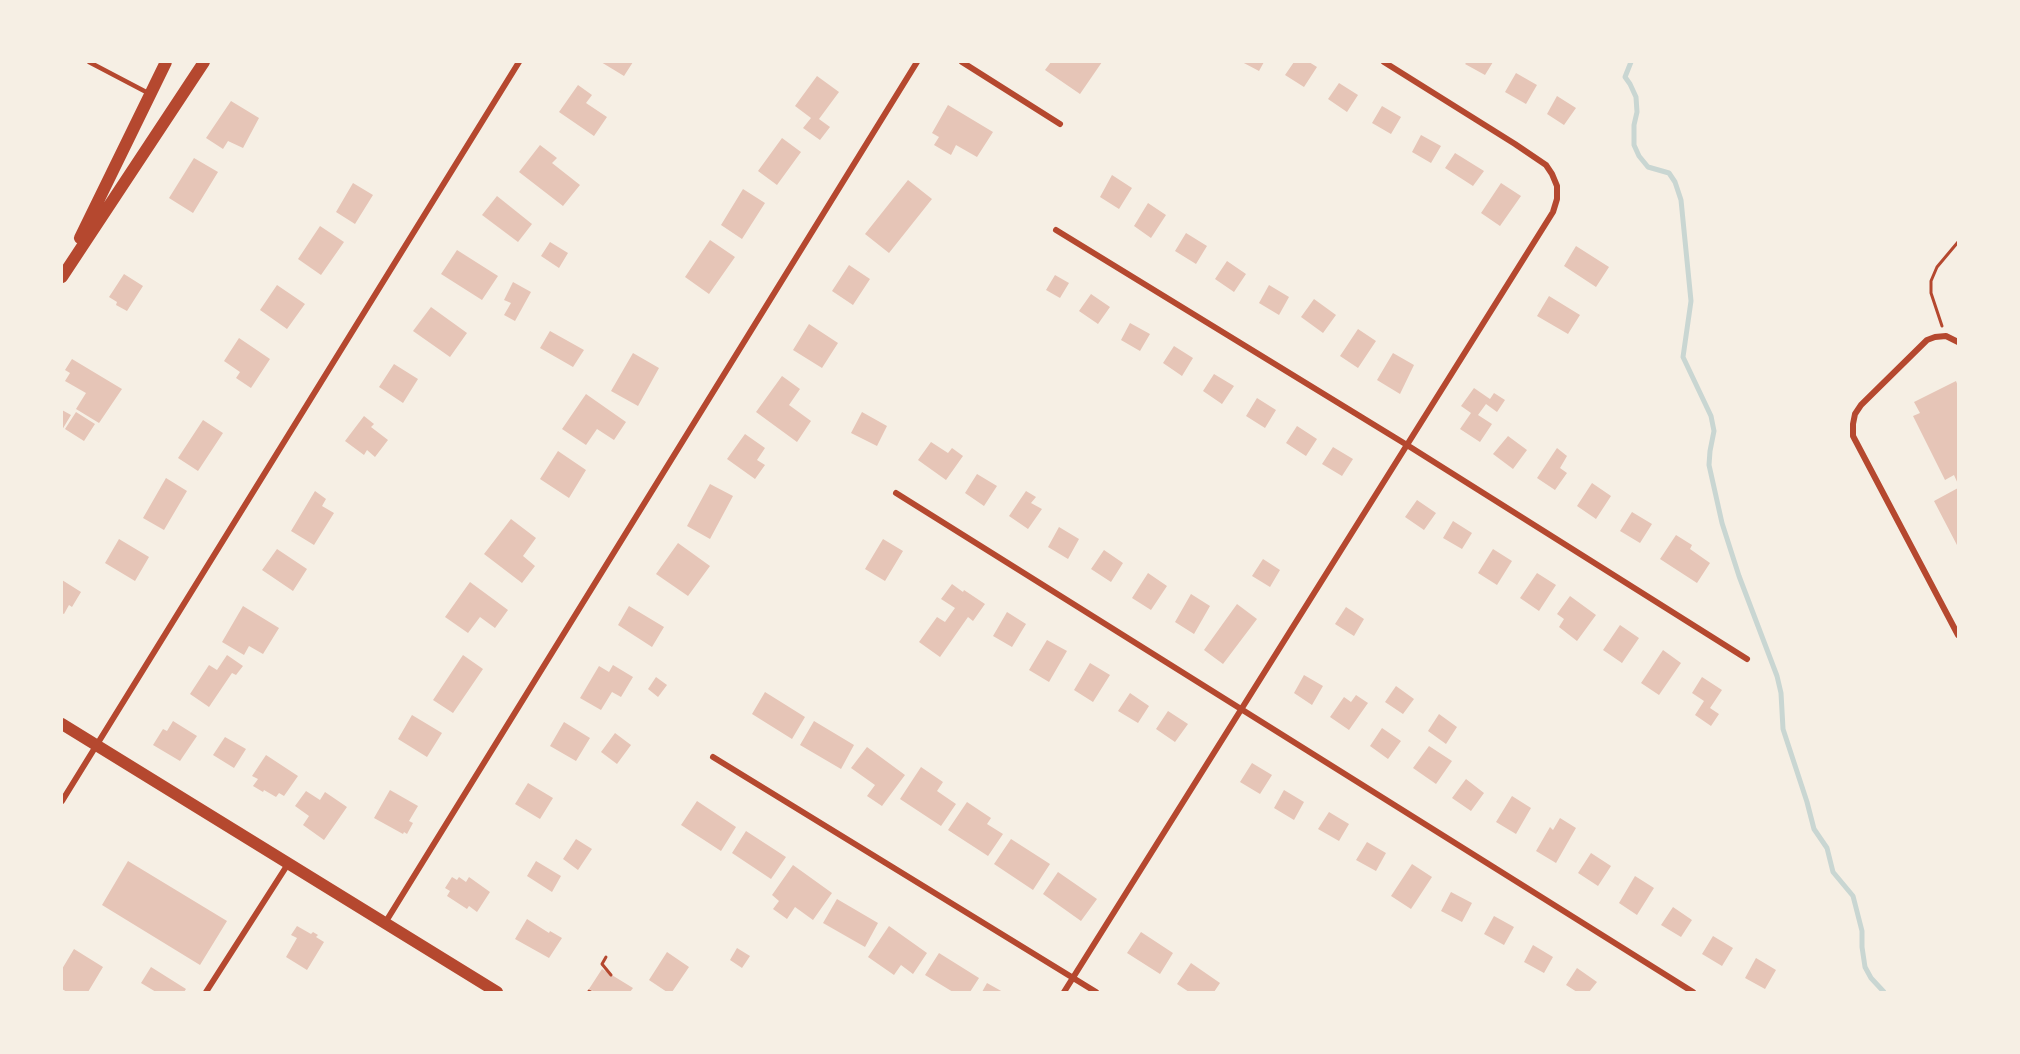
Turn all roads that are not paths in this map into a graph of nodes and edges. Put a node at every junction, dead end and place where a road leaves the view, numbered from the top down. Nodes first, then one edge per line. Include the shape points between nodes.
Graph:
1 (89, 62) edge
2 (166, 62) edge
3 (204, 62) edge
4 (519, 62) edge
5 (917, 62) edge
6 (962, 62) edge
7 (1384, 62) edge
8 (150, 94) junction
9 (1060, 124) dead end
10 (1056, 230) dead end
11 (62, 277) edge
12 (1959, 342) edge
13 (1407, 445) junction
14 (896, 493) dead end
15 (1959, 635) edge
16 (1747, 658) dead end
17 (1240, 710) junction
18 (62, 724) edge
19 (96, 746) junction
20 (713, 757) dead end
21 (62, 801) edge
22 (289, 864) junction
23 (385, 923) junction
24 (1073, 978) junction
25 (206, 993) edge
26 (497, 993) edge
27 (1064, 993) edge
28 (1096, 993) edge
29 (1693, 993) edge

1 - 8 lane
2 - 8 main road
3 - 11 main road
4 - 19 street
5 - 23 street
6 - 9 street
7 - 13 street via 1546,165 1557,186 1553,212
8 - 11 main road
10 - 13 street
12 - 15 street via 1946,336 1927,340 1861,405 1855,414 1853,436
13 - 16 street
13 - 17 street
14 - 17 street
17 - 24 street
17 - 29 street
18 - 19 main road
19 - 21 street
19 - 22 main road
20 - 24 street
22 - 23 main road
22 - 25 street
23 - 26 main road
24 - 27 street
24 - 28 street

